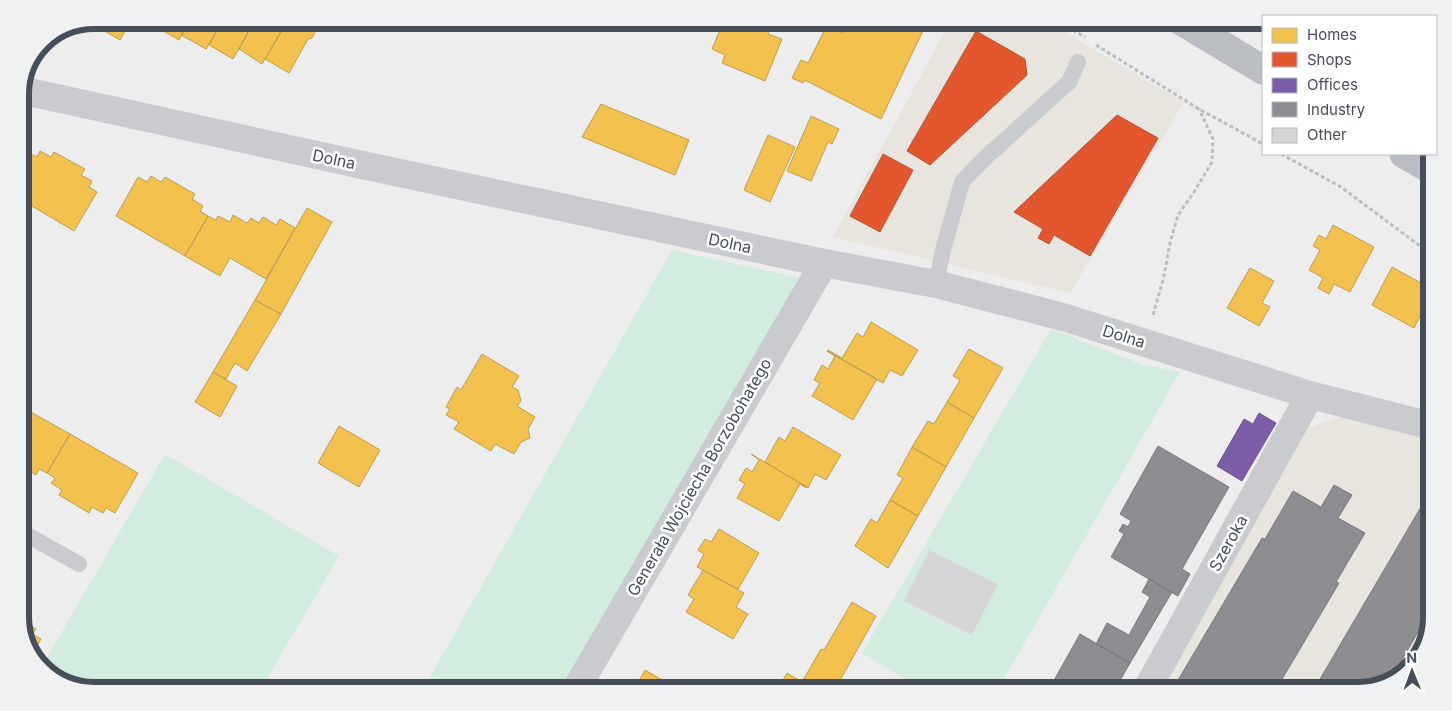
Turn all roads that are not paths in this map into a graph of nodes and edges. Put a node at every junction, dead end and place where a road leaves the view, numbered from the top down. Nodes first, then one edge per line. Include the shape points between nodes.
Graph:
1 (1195, 29) edge
2 (1078, 62) dead end
3 (1262, 69) edge
4 (29, 92) edge
5 (824, 263) junction
6 (936, 284) junction
7 (1310, 395) junction
8 (1423, 424) edge
9 (29, 536) edge
10 (79, 564) dead end
11 (580, 682) edge
12 (1151, 682) edge

1 - 3 highway
2 - 6 lane via 1069,82 962,182
4 - 5 street, Dolna
5 - 6 street, Dolna
5 - 11 street, Generała Wojciecha Borzobohatego
6 - 7 street, Dolna via 1063,317
7 - 8 street, Dolna
7 - 12 street, Szeroka
9 - 10 lane

